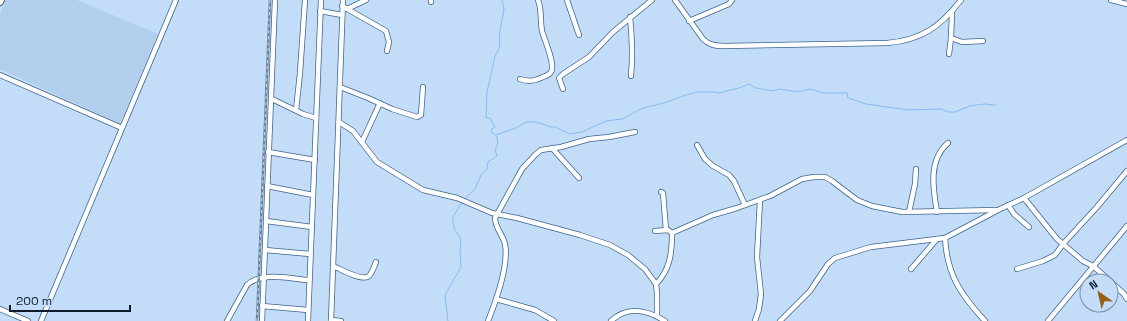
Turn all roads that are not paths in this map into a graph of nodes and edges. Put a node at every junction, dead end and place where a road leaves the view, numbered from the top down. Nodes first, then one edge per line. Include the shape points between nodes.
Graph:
1 (176, 0) edge
2 (275, 0) edge
3 (305, 0) edge
4 (321, 0) edge
5 (343, 0) edge
6 (366, 0) edge
7 (538, 0) edge
8 (567, 0) edge
9 (652, 0) edge
10 (675, 0) edge
11 (732, 0) edge
12 (961, 0) edge
13 (1111, 0) edge
14 (1127, 4) edge
15 (345, 7) junction
16 (320, 11) junction
17 (952, 12) junction
18 (342, 15) junction
19 (630, 17) junction
20 (689, 21) junction
21 (579, 35) dead end
22 (951, 38) junction
23 (983, 41) dead end
24 (387, 51) dead end
25 (949, 54) dead end
26 (552, 70) junction
27 (0, 75) edge
28 (560, 76) junction
29 (631, 76) dead end
30 (520, 79) dead end
31 (340, 87) junction
32 (423, 87) dead end
33 (563, 89) dead end
34 (272, 98) junction
35 (380, 103) junction
36 (296, 110) junction
37 (316, 118) junction
38 (339, 122) junction
39 (122, 128) junction
40 (635, 132) dead end
41 (1127, 140) edge
42 (362, 142) junction
43 (948, 144) dead end
44 (697, 145) dead end
45 (552, 148) junction
46 (268, 152) junction
47 (315, 160) junction
48 (916, 169) dead end
49 (1127, 171) edge
50 (579, 178) dead end
51 (267, 186) junction
52 (661, 192) dead end
53 (313, 195) junction
54 (1024, 198) junction
55 (760, 200) junction
56 (745, 205) junction
57 (1008, 206) junction
58 (998, 210) junction
59 (909, 212) junction
60 (937, 212) junction
61 (499, 214) junction
62 (266, 221) junction
63 (1127, 226) edge
64 (312, 227) junction
65 (1029, 227) dead end
66 (666, 230) junction
67 (655, 231) dead end
68 (672, 233) junction
69 (945, 238) junction
70 (937, 239) junction
71 (1063, 244) junction
72 (265, 250) junction
73 (310, 254) junction
74 (376, 262) dead end
75 (333, 266) junction
76 (1093, 266) junction
77 (912, 268) dead end
78 (1017, 269) dead end
79 (1100, 273) edge
80 (264, 277) junction
81 (309, 280) junction
82 (656, 284) junction
83 (1119, 290) edge
84 (1127, 299) edge
85 (496, 300) junction
86 (262, 306) junction
87 (0, 309) edge
88 (308, 310) junction
89 (657, 316) junction
90 (331, 320) edge
91 (28, 321) edge
92 (41, 321) edge
93 (227, 321) edge
94 (262, 321) edge
95 (308, 321) edge
96 (341, 321) edge
97 (488, 321) edge
98 (554, 321) edge
99 (611, 321) edge
100 (665, 321) edge
101 (755, 321) edge
102 (780, 321) edge
103 (985, 321) edge
104 (1048, 321) edge

1 - 39 street
2 - 34 street
3 - 36 street
4 - 16 street
5 - 15 street
6 - 15 street
7 - 26 street
8 - 21 street
9 - 19 street
10 - 20 street
11 - 20 street via 729,4
12 - 17 street
13 - 14 street
15 - 18 street
15 - 24 street via 386,31 389,42
16 - 18 street
16 - 37 street
17 - 20 street via 932,29 916,38 887,43 714,46 703,39
17 - 22 street
18 - 31 street
19 - 28 street via 589,57
19 - 29 street
22 - 23 street via 962,42
22 - 25 street
26 - 28 street
26 - 30 street via 547,76 536,81
27 - 39 street
28 - 33 street via 559,82
31 - 35 street
31 - 38 street
32 - 35 street via 420,117
34 - 36 street
34 - 46 street
35 - 42 street
36 - 37 street
37 - 47 street
38 - 42 street via 353,131
38 - 75 street
39 - 92 street
40 - 45 street
41 - 54 street
42 - 61 street via 373,159 411,184
43 - 60 street via 943,147 935,166 933,186
44 - 56 street via 713,166 734,181
45 - 50 street
45 - 61 street via 541,150 522,169
46 - 47 street
46 - 51 street
47 - 53 street
48 - 59 street
49 - 71 street
51 - 53 street
51 - 62 street
52 - 66 street
53 - 64 street
54 - 57 street
54 - 71 street via 1045,226
55 - 56 street
55 - 59 street via 802,179 825,177 858,200 884,209
55 - 101 street via 757,257 761,294
56 - 68 street
57 - 58 street
57 - 65 street
58 - 60 street
58 - 69 street
59 - 60 street
61 - 82 street via 559,229 610,246 637,262
61 - 85 street via 495,218 496,224 506,252
62 - 64 street
62 - 72 street
63 - 76 street
64 - 73 street
66 - 67 street
66 - 68 street
68 - 82 street via 668,268
69 - 70 street
69 - 103 street via 950,268 958,286
70 - 77 street
70 - 102 street via 871,248 835,258 810,291
71 - 76 street
71 - 78 street via 1050,259
72 - 73 street
72 - 80 street
73 - 81 street
74 - 75 street via 370,276 365,278
75 - 90 street
76 - 79 street
76 - 104 street
80 - 81 street
80 - 86 street
80 - 93 street via 252,280 247,285
81 - 88 street
82 - 89 street
83 - 84 street
85 - 97 street
85 - 98 street via 535,310
86 - 88 street
86 - 94 street
87 - 91 street
88 - 95 street
89 - 99 street via 631,310
89 - 100 street
90 - 96 street

